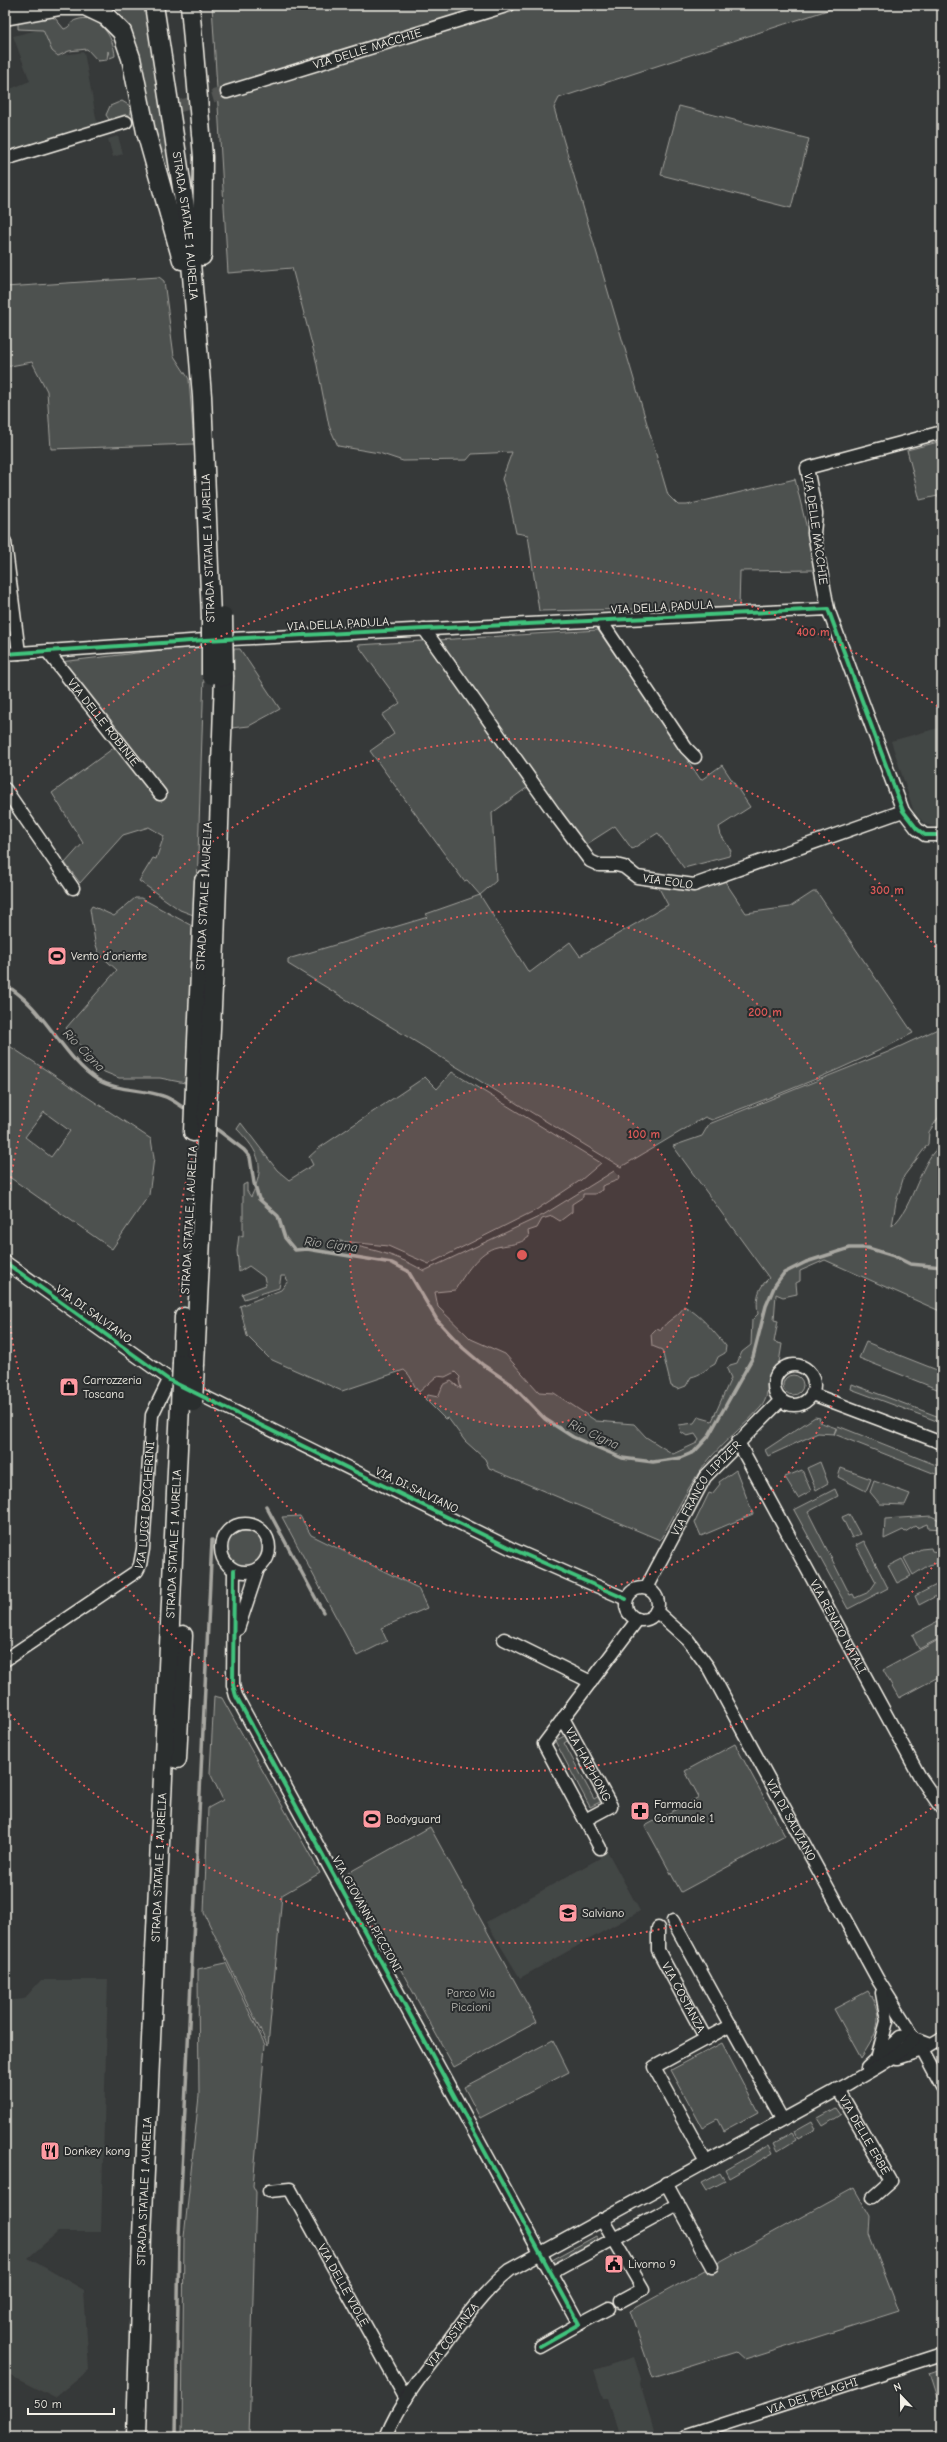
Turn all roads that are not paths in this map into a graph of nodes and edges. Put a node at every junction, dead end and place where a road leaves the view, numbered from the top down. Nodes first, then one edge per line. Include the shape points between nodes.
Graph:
1 (154, 5) edge
2 (166, 5) edge
3 (190, 5) edge
4 (509, 5) edge
5 (5, 16) edge
6 (227, 92) tunnel mouth
7 (126, 122) tunnel mouth
8 (5, 159) edge
9 (202, 256) junction
10 (194, 306) junction
11 (942, 432) edge
12 (5, 542) edge
13 (828, 609) junction
14 (217, 617) junction
15 (601, 620) junction
16 (424, 630) junction
17 (232, 639) dead end
18 (205, 640) dead end
19 (47, 651) junction
20 (19, 653) junction
21 (5, 654) edge
22 (695, 757) dead end
23 (5, 789) edge
24 (160, 794) dead end
25 (903, 811) junction
26 (942, 835) edge
27 (73, 888) dead end
28 (5, 1262) edge
29 (171, 1381) joint
30 (812, 1394) junction
31 (781, 1400) junction
32 (191, 1402) junction
33 (738, 1442) junction
34 (942, 1443) edge
35 (258, 1569) junction
36 (234, 1570) junction
37 (646, 1588) junction
38 (626, 1599) junction
39 (656, 1611) junction
40 (638, 1619) junction
41 (504, 1639) dead end
42 (235, 1646) junction
43 (5, 1660) edge
44 (591, 1682) junction
45 (563, 1718) junction
46 (942, 1809) edge
47 (585, 1820) junction
48 (600, 1848) dead end
49 (673, 1921) dead end
50 (658, 1928) dead end
51 (878, 1980) junction
52 (731, 2025) junction
53 (914, 2038) junction
54 (942, 2038) edge
55 (706, 2039) junction
56 (926, 2047) junction
57 (881, 2059) junction
58 (942, 2088) edge
59 (838, 2089) junction
60 (782, 2119) junction
61 (706, 2162) junction
62 (666, 2183) junction
63 (269, 2191) dead end
64 (873, 2197) dead end
65 (678, 2204) junction
66 (602, 2219) junction
67 (614, 2238) junction
68 (540, 2253) junction
69 (712, 2267) dead end
70 (551, 2273) junction
71 (621, 2302) dead end
72 (609, 2308) dead end
73 (579, 2324) junction
74 (540, 2346) dead end
75 (942, 2354) edge
76 (406, 2399) junction
77 (136, 2437) edge
78 (148, 2437) edge
79 (386, 2437) edge
80 (684, 2437) edge

1 - 10 highway, STRADA STATALE 1 AURELIA via 188,227
2 - 9 highway, STRADA STATALE 1 AURELIA
3 - 9 highway via 203,157
4 - 6 street, VIA DELLE MACCHIE
5 - 10 highway via 60,6 85,6 106,16 122,32 131,58 146,132
7 - 8 street
9 - 14 highway, STRADA STATALE 1 AURELIA via 217,446
10 - 14 highway, STRADA STATALE 1 AURELIA
11 - 13 street, VIA DELLE MACCHIE via 807,468 816,514 814,533
12 - 20 street
13 - 15 street, VIA DELLA PADULA
13 - 25 street
14 - 32 highway, STRADA STATALE 1 AURELIA, bridge via 220,813 203,1040 189,1364
15 - 16 street, VIA DELLA PADULA
15 - 22 street via 686,748
16 - 17 street, VIA DELLA PADULA
16 - 25 street, VIA EOLO via 557,817 590,861 599,865 616,865 637,876 694,885
18 - 19 street
19 - 20 street
19 - 24 street, VIA DELLE ROBINIE
20 - 21 street
23 - 27 street
25 - 26 street via 925,835
28 - 29 street, VIA DI SALVIANO
29 - 43 street, VIA LUIGI BOCCHERINI via 152,1415 143,1549 137,1572
30 - 31 street via 798,1405 789,1405
30 - 31 street via 814,1382 809,1371 802,1367 790,1366 778,1373 774,1382 775,1392
30 - 34 street
31 - 33 street, VIA FRANCO LIPIZER
32 - 38 street, VIA DI SALVIANO via 592,1586
32 - 77 highway, STRADA STATALE 1 AURELIA via 142,2236
32 - 78 highway, STRADA STATALE 1 AURELIA via 154,2229
33 - 37 street, VIA FRANCO LIPIZER via 697,1489
33 - 46 street, VIA RENATO NATALI via 920,1777
35 - 36 street via 242,1572
35 - 36 street via 269,1554 268,1540 258,1528 243,1525 229,1531 222,1544 224,1559
35 - 42 street, VIA GIOVANNI PICCIONI via 239,1625
36 - 42 street, VIA GIOVANNI PICCIONI
37 - 38 street via 635,1589
37 - 39 street via 657,1596
38 - 40 street via 627,1610
39 - 40 street via 648,1618
39 - 51 street, VIA DI SALVIANO via 688,1640 708,1667
40 - 44 street, VIA HAIPHONG
41 - 44 street
42 - 68 street, VIA GIOVANNI PICCIONI via 233,1685 236,1696
44 - 45 street, VIA HAIPHONG
45 - 47 street, VIA HAIPHONG via 544,1744
45 - 47 street, VIA HAIPHONG via 611,1806
47 - 48 street, VIA HAIPHONG
49 - 52 street
50 - 55 street, VIA COSTANZA via 658,1950
51 - 53 street, VIA DI SALVIANO
51 - 57 street via 887,2021
52 - 55 street, VIA COSTANZA
52 - 60 street
53 - 56 street
53 - 57 street, VIA COSTANZA via 908,2045
54 - 56 street, VIA COSTANZA
55 - 61 street via 654,2067
56 - 57 street, VIA COSTANZA
56 - 58 street
57 - 59 street, VIA COSTANZA via 857,2079
59 - 60 street, VIA COSTANZA
59 - 64 street, VIA DELLE ERBE via 891,2182
60 - 61 street, VIA COSTANZA
61 - 62 street, VIA COSTANZA
62 - 65 street
62 - 66 street, VIA COSTANZA
63 - 76 street, VIA DELLE VIOLE via 290,2189
65 - 67 street
65 - 69 street
66 - 67 street
66 - 68 street, VIA COSTANZA
67 - 70 street
67 - 71 street via 643,2289
68 - 70 street
68 - 76 street, VIA COSTANZA via 510,2270 482,2297
70 - 73 street
72 - 73 street
73 - 74 street
75 - 80 street, VIA DEI PELAGHI
76 - 79 street, VIA COSTANZA

